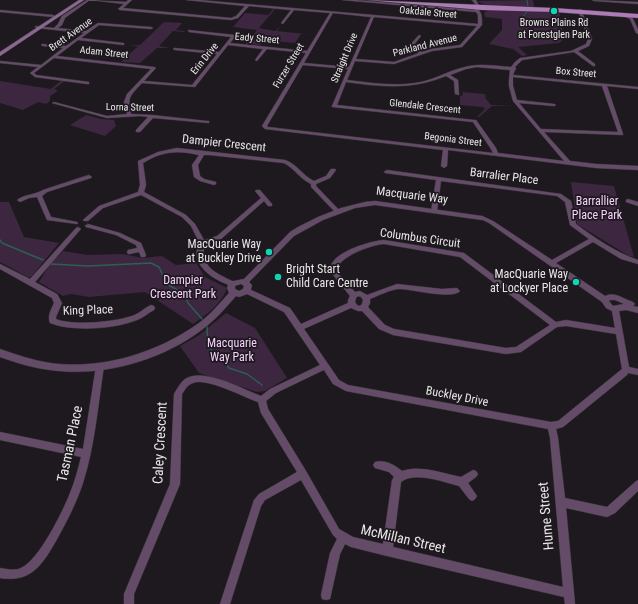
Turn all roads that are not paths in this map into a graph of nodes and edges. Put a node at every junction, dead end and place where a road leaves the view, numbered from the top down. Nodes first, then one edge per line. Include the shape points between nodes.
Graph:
1 (78, 0) edge
2 (82, 0) edge
3 (91, 0) edge
4 (130, 0) edge
5 (188, 0) edge
6 (344, 0) edge
7 (369, 0) edge
8 (389, 0) edge
9 (594, 0) edge
10 (203, 1) edge
11 (126, 3) junction
12 (638, 4) edge
13 (248, 5) junction
14 (476, 7) edge
15 (491, 8) junction
16 (120, 9) junction
17 (293, 9) junction
18 (112, 10) dead end
19 (0, 11) edge
20 (580, 11) junction
21 (332, 13) junction
22 (53, 16) junction
23 (373, 16) junction
24 (635, 16) edge
25 (283, 23) dead end
26 (480, 25) junction
27 (636, 25) edge
28 (38, 27) junction
29 (151, 28) dead end
30 (54, 29) junction
31 (87, 32) junction
32 (189, 32) dead end
33 (638, 33) edge
34 (419, 36) dead end
35 (77, 40) junction
36 (123, 44) dead end
37 (227, 44) junction
38 (43, 45) dead end
39 (66, 47) junction
40 (266, 48) junction
41 (175, 49) dead end
42 (0, 50) edge
43 (575, 51) junction
44 (308, 52) junction
45 (220, 53) junction
46 (422, 53) junction
47 (0, 54) edge
48 (53, 57) junction
49 (257, 60) dead end
50 (354, 60) junction
51 (0, 62) edge
52 (302, 64) junction
53 (594, 65) dead end
54 (42, 66) junction
55 (351, 68) junction
56 (514, 69) junction
57 (447, 75) junction
58 (512, 76) junction
59 (345, 81) junction
60 (140, 82) junction
61 (87, 83) dead end
62 (604, 85) junction
63 (638, 88) edge
64 (457, 94) dead end
65 (515, 101) junction
66 (54, 103) dead end
67 (554, 104) dead end
68 (334, 106) joint
69 (129, 115) junction
70 (152, 116) junction
71 (207, 122) dead end
72 (267, 128) joint
73 (541, 130) junction
74 (138, 131) dead end
75 (446, 149) junction
76 (202, 154) junction
77 (496, 154) junction
78 (569, 163) junction
79 (444, 166) dead end
80 (638, 168) edge
81 (333, 170) dead end
82 (387, 173) dead end
83 (89, 177) dead end
84 (439, 179) junction
85 (314, 182) junction
86 (214, 183) dead end
87 (258, 191) dead end
88 (142, 193) junction
89 (39, 194) junction
90 (264, 198) junction
91 (20, 200) dead end
92 (628, 201) dead end
93 (638, 204) edge
94 (270, 205) dead end
95 (434, 211) junction
96 (338, 212) junction
97 (482, 218) joint
98 (87, 223) junction
99 (76, 226) junction
100 (593, 239) junction
101 (202, 242) junction
102 (130, 252) dead end
103 (554, 262) junction
104 (638, 262) edge
105 (0, 266) edge
106 (31, 282) junction
107 (245, 282) junction
108 (233, 288) junction
109 (247, 290) junction
110 (457, 291) dead end
111 (354, 296) junction
112 (366, 298) junction
113 (607, 299) junction
114 (351, 305) junction
115 (624, 305) junction
116 (638, 305) edge
117 (363, 307) junction
118 (151, 308) dead end
119 (615, 309) junction
120 (638, 310) edge
121 (555, 325) junction
122 (299, 328) junction
123 (619, 332) junction
124 (0, 353) edge
125 (100, 366) junction
126 (325, 366) junction
127 (626, 369) junction
128 (638, 372) edge
129 (262, 400) junction
130 (551, 426) junction
131 (0, 436) edge
132 (86, 454) junction
133 (378, 465) dead end
134 (303, 474) junction
135 (472, 474) dead end
136 (400, 476) junction
137 (462, 482) junction
138 (638, 485) edge
139 (472, 496) dead end
140 (560, 502) junction
141 (342, 538) junction
142 (387, 551) junction
143 (0, 573) edge
144 (568, 593) junction
145 (326, 595) dead end
146 (129, 604) edge
147 (225, 604) edge
148 (570, 604) edge

1 - 22 main road
2 - 28 main road
3 - 11 street
3 - 30 street via 63,17
4 - 11 street
5 - 10 street, Oakdale Street
6 - 14 street
7 - 14 main road
8 - 14 main road
9 - 12 street
10 - 13 street, Oakdale Street
11 - 16 street
13 - 16 street via 237,17 231,19
13 - 17 street, Oakdale Street
14 - 15 main road
14 - 15 main road
14 - 26 street
15 - 20 main road
16 - 18 street
17 - 21 street, Oakdale Street
17 - 25 street
19 - 22 street
20 - 24 main road
20 - 24 main road
20 - 43 street via 590,43 585,48
21 - 23 street, Oakdale Street
21 - 44 street, Furzer Street
22 - 28 main road
23 - 26 street, Oakdale Street
23 - 50 street, Straight Drive
24 - 27 street
26 - 46 street, Parkland Avenue via 462,46
27 - 33 street
28 - 30 street
28 - 42 main road
28 - 47 main road
29 - 31 street, Brett Avenue via 98,24
30 - 31 street
31 - 35 street, Brett Avenue
32 - 37 street, Erin Drive via 234,36
34 - 46 street via 410,47
35 - 36 street
35 - 39 street, Brett Avenue
37 - 40 street, Eady Street
37 - 45 street, Erin Drive
38 - 39 street
39 - 48 street, Brett Avenue
40 - 44 street, Eady Street
40 - 49 street
41 - 45 street
43 - 53 street
43 - 56 street via 525,57 518,60
44 - 52 street, Furzer Street
45 - 60 street, Erin Drive via 193,86
46 - 50 street, Parkland Avenue via 394,62
48 - 54 street, Brett Avenue
48 - 60 street, Adam Street via 156,67
50 - 55 street, Straight Drive
51 - 54 street
52 - 55 street
52 - 72 street, Furzer Street via 264,126
54 - 61 street, Brett Avenue via 32,74
55 - 59 street, Straight Drive
56 - 57 street via 474,67
56 - 58 street
57 - 59 street via 413,85
57 - 64 street via 456,80
58 - 62 street, Box Street
58 - 65 street via 510,82
59 - 68 street, Straight Drive
60 - 69 street, Adam Street via 126,98
62 - 63 street, Box Street
62 - 73 street via 621,134
65 - 67 street
65 - 73 street
66 - 69 street, Lorna Street via 100,116
68 - 77 street, Glendale Crescent via 474,121
69 - 70 street, Lorna Street
70 - 71 street, Lorna Street
70 - 74 street
72 - 75 street, Begonia Street
73 - 78 street
75 - 77 street, Begonia Street
75 - 79 street
76 - 85 street, Dampier Crescent via 285,162 292,165 308,181
76 - 86 street via 195,165 197,177
76 - 88 street, Dampier Crescent via 177,150 143,160 139,165
77 - 78 street, Begonia Street
78 - 80 street, Begonia Street
81 - 85 street via 328,177
82 - 84 street, Barralier Place
83 - 89 street
84 - 95 street
84 - 100 street, Barralier Place via 559,195 568,201 573,225
85 - 96 street, Dampier Crescent via 313,186
87 - 90 street
88 - 98 street via 101,207
88 - 101 street via 184,216 194,225
89 - 91 street
89 - 99 street via 49,219
90 - 94 street
90 - 101 street via 219,238
92 - 93 street
95 - 96 street, Macquarie Way via 375,203 358,205
95 - 97 street, Macquarie Way
96 - 107 street, Macquarie Way via 310,223 292,234
97 - 103 street, Macquarie Way
98 - 99 street
98 - 102 street via 139,244 142,252
99 - 106 street
100 - 103 street
100 - 104 street, Barralier Place via 623,257
101 - 108 street via 200,248 205,269
103 - 113 street, Macquarie Way
105 - 106 street
106 - 118 street, King Place via 55,296 58,303 52,321 60,324 101,325 132,319
107 - 108 street via 240,281
107 - 109 street via 248,285
108 - 109 street via 241,294
108 - 125 street via 214,316 179,340 141,356
109 - 122 street, Buckley Drive via 282,306
110 - 112 street via 442,292 396,286
111 - 112 street
111 - 114 street via 350,301
111 - 121 street, Columbus Circuit via 333,271 334,265 343,256 374,243 384,242 462,255
112 - 117 street via 367,302
113 - 115 street via 617,298
113 - 119 street via 608,306
114 - 117 street
114 - 122 street
115 - 116 street
115 - 119 street
115 - 120 street
117 - 121 street via 382,327 393,332 506,351 518,350
119 - 123 street
121 - 123 street via 566,323
122 - 126 street, Buckley Drive
123 - 127 street
124 - 125 street via 29,364 48,367
125 - 132 street, Tasman Place
126 - 129 street via 273,390
126 - 130 street, Buckley Drive via 336,382 346,388
127 - 128 street
127 - 130 street via 560,424
129 - 134 street, McMillan Street via 264,410
129 - 146 street, Caley Crescent via 206,378 192,379 181,387 178,394 175,484 129,594
130 - 140 street, Hume Street
131 - 132 street
132 - 143 street, Tasman Place via 72,501 38,561 25,572 12,576
133 - 136 street via 391,468
134 - 141 street, McMillan Street via 336,532
134 - 147 street via 262,497 257,503
135 - 137 street
136 - 137 street via 415,472
136 - 142 street via 397,480
137 - 139 street
138 - 140 street via 607,512
140 - 144 street, Hume Street
141 - 142 street, McMillan Street
141 - 145 street via 335,553
142 - 144 street, McMillan Street
144 - 148 street, Hume Street

